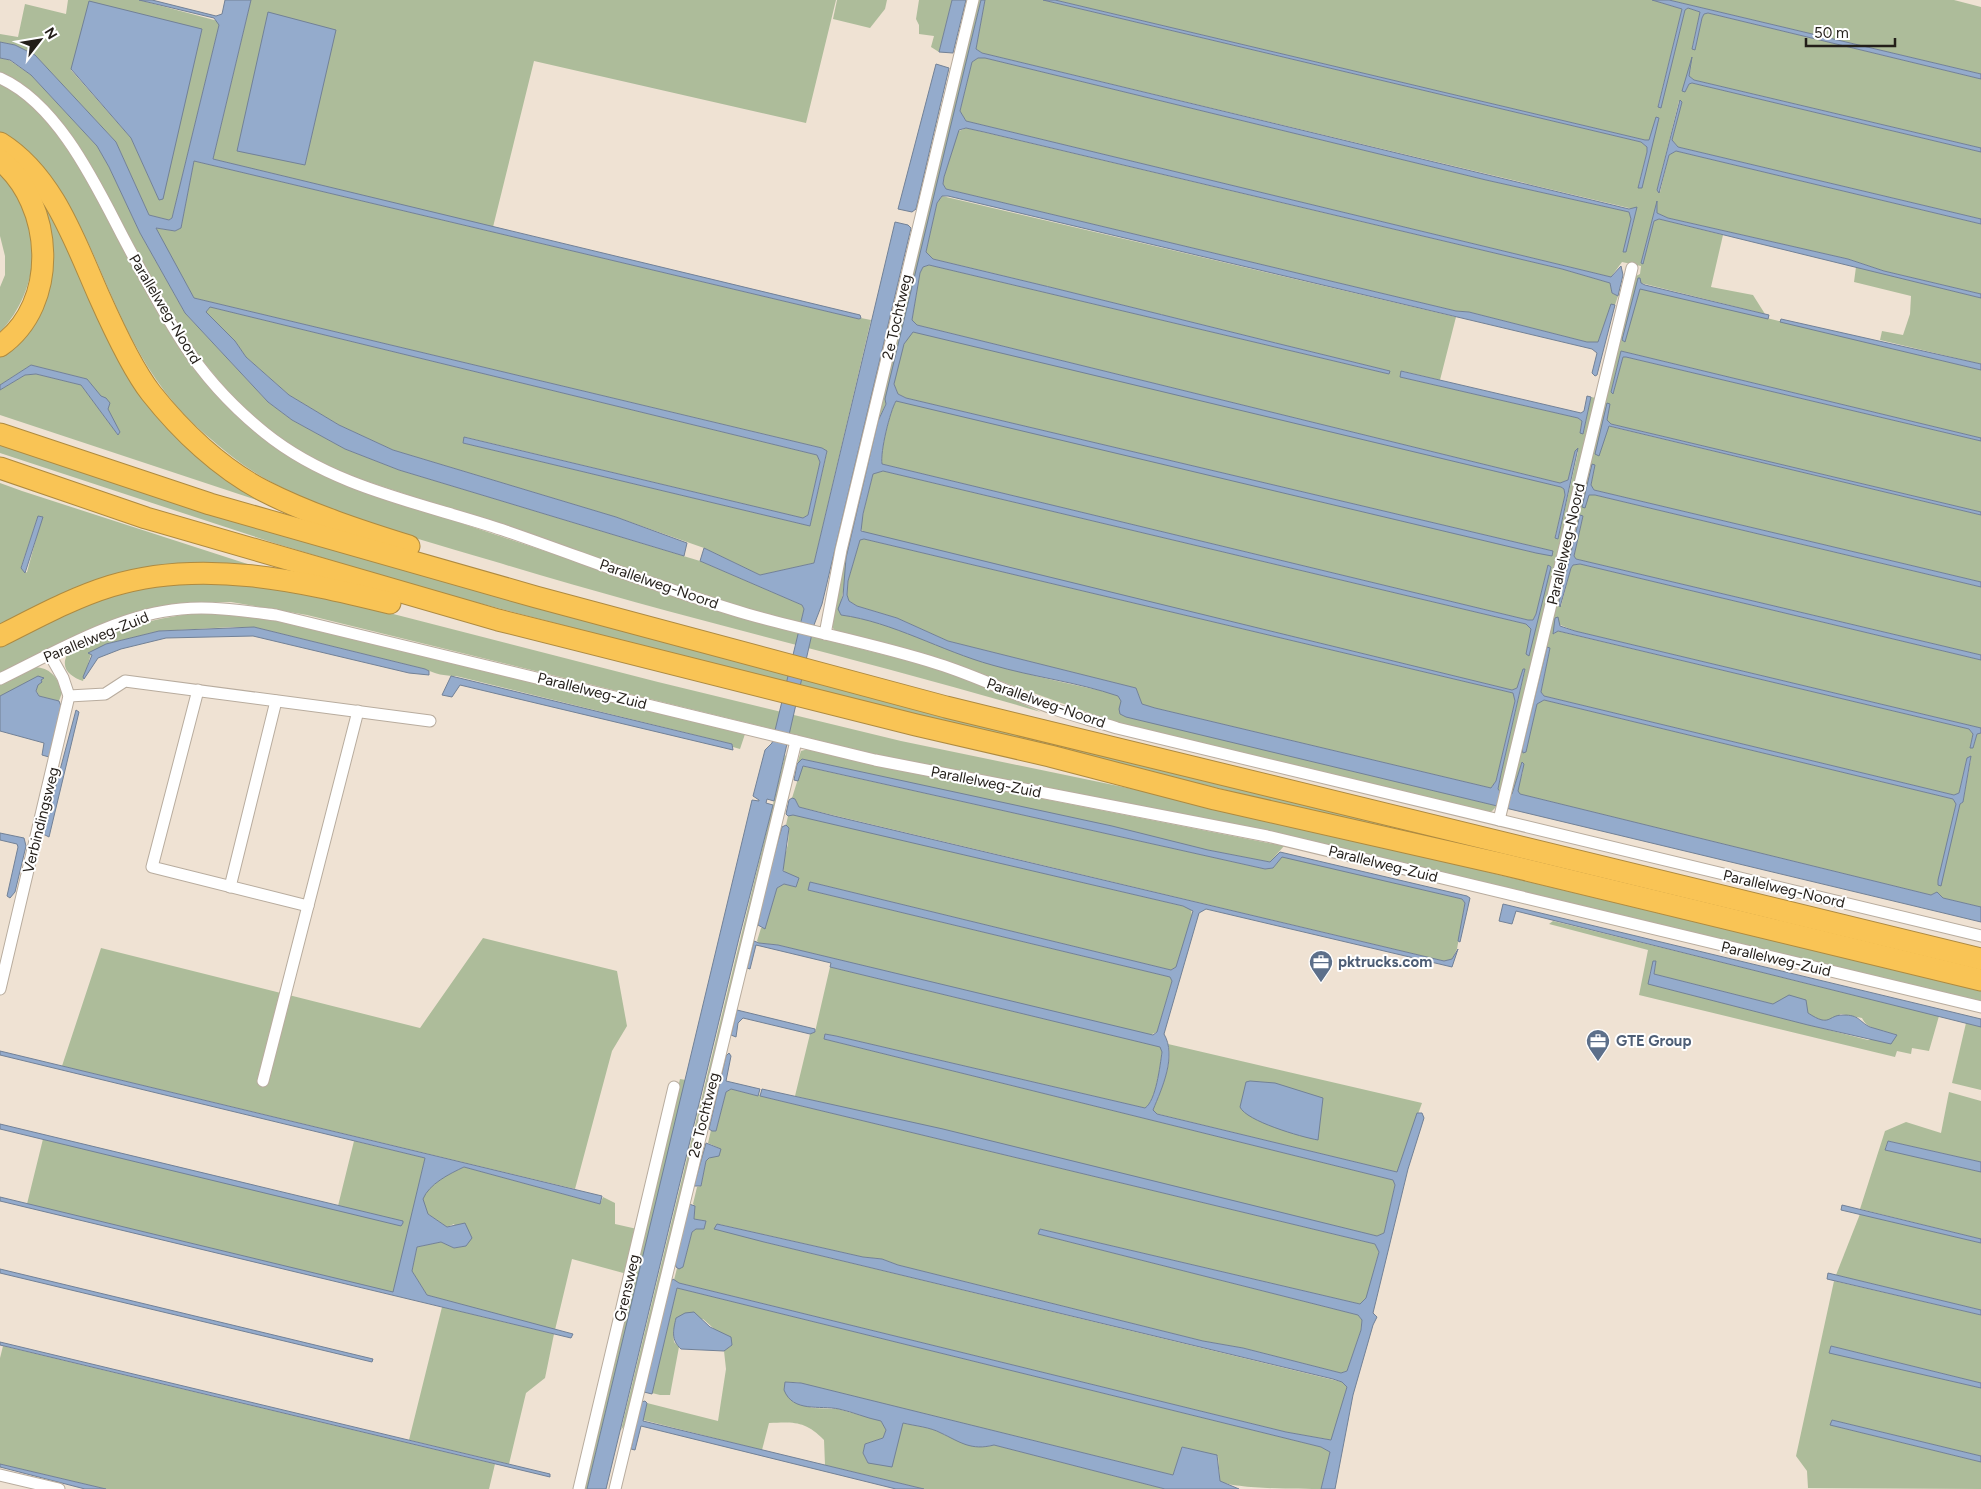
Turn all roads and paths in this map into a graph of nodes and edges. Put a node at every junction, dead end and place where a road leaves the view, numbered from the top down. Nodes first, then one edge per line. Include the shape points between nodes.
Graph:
1 (973, 0) edge
2 (0, 78) edge
3 (0, 143) edge
4 (0, 160) edge
5 (1632, 268) dead end
6 (0, 346) edge
7 (0, 434) edge
8 (0, 468) edge
9 (536, 597) junction
10 (498, 620) junction
11 (820, 633) junction
12 (0, 636) edge
13 (50, 655) junction
14 (0, 679) edge
15 (198, 690) junction
16 (69, 696) junction
17 (276, 700) junction
18 (358, 711) junction
19 (430, 721) dead end
20 (793, 740) junction
21 (1500, 817) junction
22 (230, 887) junction
23 (308, 906) junction
24 (1981, 936) edge
25 (1981, 959) edge
26 (1981, 980) edge
27 (0, 989) edge
28 (1981, 1007) edge
29 (263, 1081) dead end
30 (674, 1087) dead end
31 (0, 1475) edge
32 (59, 1489) edge
33 (579, 1489) edge
34 (615, 1489) edge

1 - 11 street, 2e Tochtweg
2 - 11 street, Parallelweg-Noord via 31,99 83,164 190,354 239,410 285,448 318,468 347,480 743,613
3 - 9 highway via 30,168 59,208 100,299 149,391 219,462 264,491 342,523 517,581
4 - 6 highway via 17,177 33,202 39,220 43,258 36,294 28,312
5 - 21 street, Parallelweg-Noord
7 - 9 highway via 210,504
8 - 10 highway via 146,518
9 - 25 highway via 946,708
10 - 12 highway via 470,623 326,587 219,572 161,575 113,585 79,597
10 - 26 highway via 1215,799 1502,864
11 - 21 street, Parallelweg-Noord via 938,664 1053,708 1117,728
13 - 14 street, Parallelweg-Zuid
13 - 16 street
13 - 20 street, Parallelweg-Zuid via 159,612 181,608 228,608 276,615
15 - 16 street via 125,680 105,694
15 - 17 street
15 - 22 street via 152,867
16 - 27 street, Verbindingsweg
17 - 18 street
17 - 22 street
18 - 19 street
18 - 23 street
20 - 28 street, Parallelweg-Zuid via 963,779 1267,836
20 - 34 street, 2e Tochtweg
21 - 24 street, Parallelweg-Noord
22 - 23 street
23 - 29 street
30 - 33 street, Grensweg
31 - 32 street

